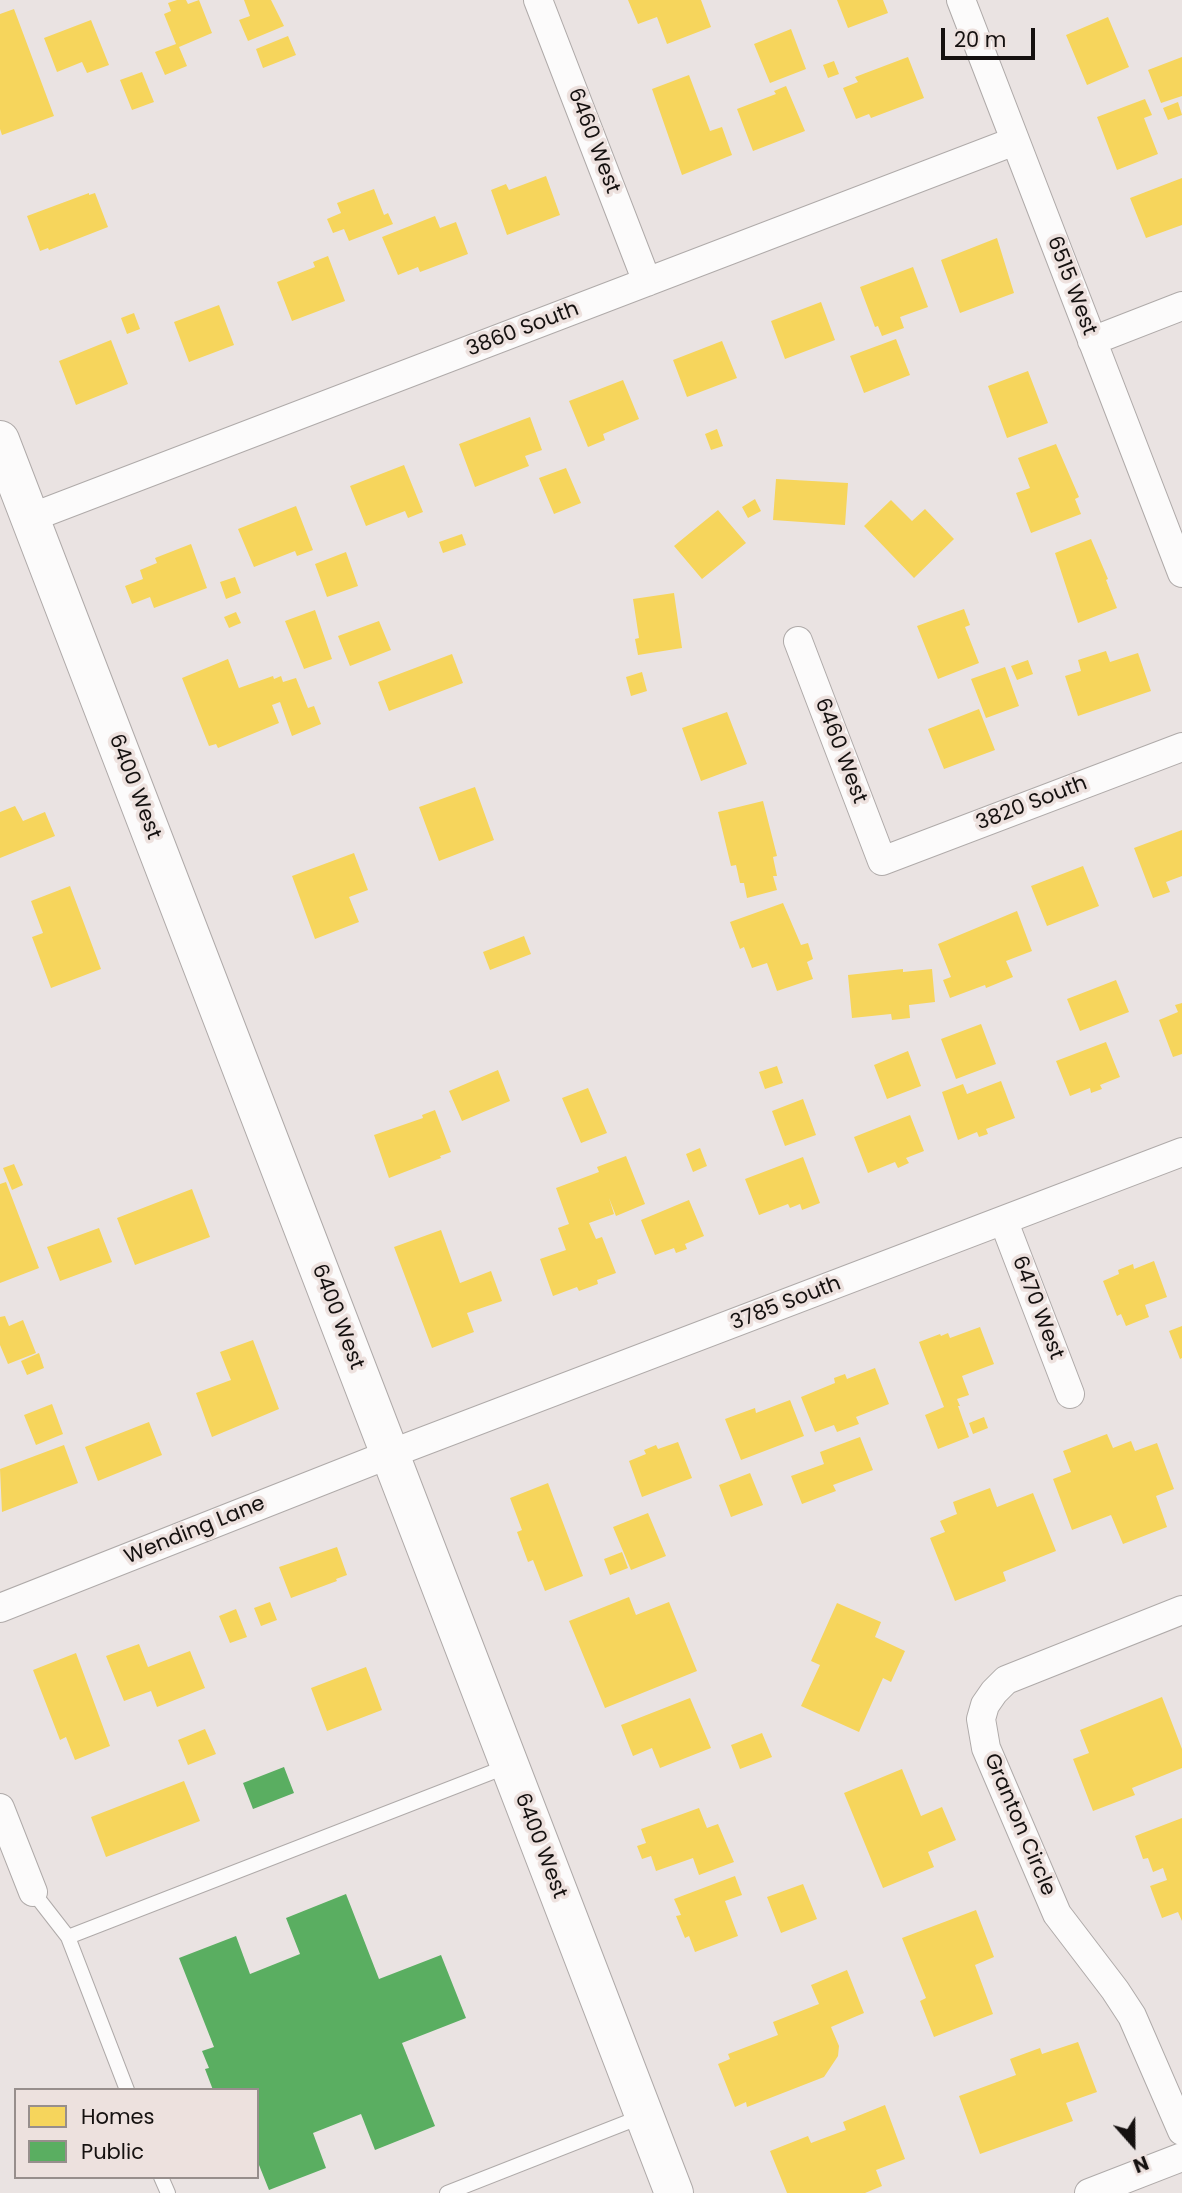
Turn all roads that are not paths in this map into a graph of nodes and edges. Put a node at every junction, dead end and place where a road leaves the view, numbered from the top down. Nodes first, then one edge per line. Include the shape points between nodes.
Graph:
1 (538, 0) edge
2 (961, 0) edge
3 (1015, 141) junction
4 (647, 282) junction
5 (1182, 306) edge
6 (1092, 341) junction
7 (0, 440) edge
8 (30, 518) junction
9 (1182, 573) edge
10 (798, 641) dead end
11 (1182, 747) edge
12 (882, 861) joint
13 (1182, 1152) edge
14 (1004, 1222) junction
15 (1070, 1394) dead end
16 (390, 1454) junction
17 (0, 1608) edge
18 (1182, 1610) edge
19 (510, 1765) junction
20 (0, 1808) edge
21 (33, 1892) joint
22 (68, 1937) junction
23 (126, 2088) edge
24 (644, 2116) junction
25 (1182, 2131) edge
26 (1182, 2157) edge
27 (447, 2193) edge
28 (674, 2193) edge
29 (1089, 2193) edge

1 - 4 street, 6460 West
2 - 3 street, 6515 West
3 - 4 street, 3860 South
3 - 6 street, 6515 West
4 - 8 street, 3860 South
5 - 6 street
6 - 9 street, 6515 West
7 - 8 street, 6400 West
8 - 16 street, 6400 West
10 - 12 street, 6460 West
11 - 12 street, 3820 South
13 - 14 street, 3785 South
14 - 15 street, 6470 West
14 - 16 street, 3785 South
16 - 17 street, Wending Lane
16 - 19 street, 6400 West
18 - 25 street, Granton Circle via 1006,1680 985,1705 981,1719 986,1748 1051,1901 1132,2016
19 - 22 lane
19 - 24 street, 6400 West
20 - 21 street
21 - 22 lane
22 - 23 lane
24 - 27 lane
24 - 28 street, 6400 West
26 - 29 street

